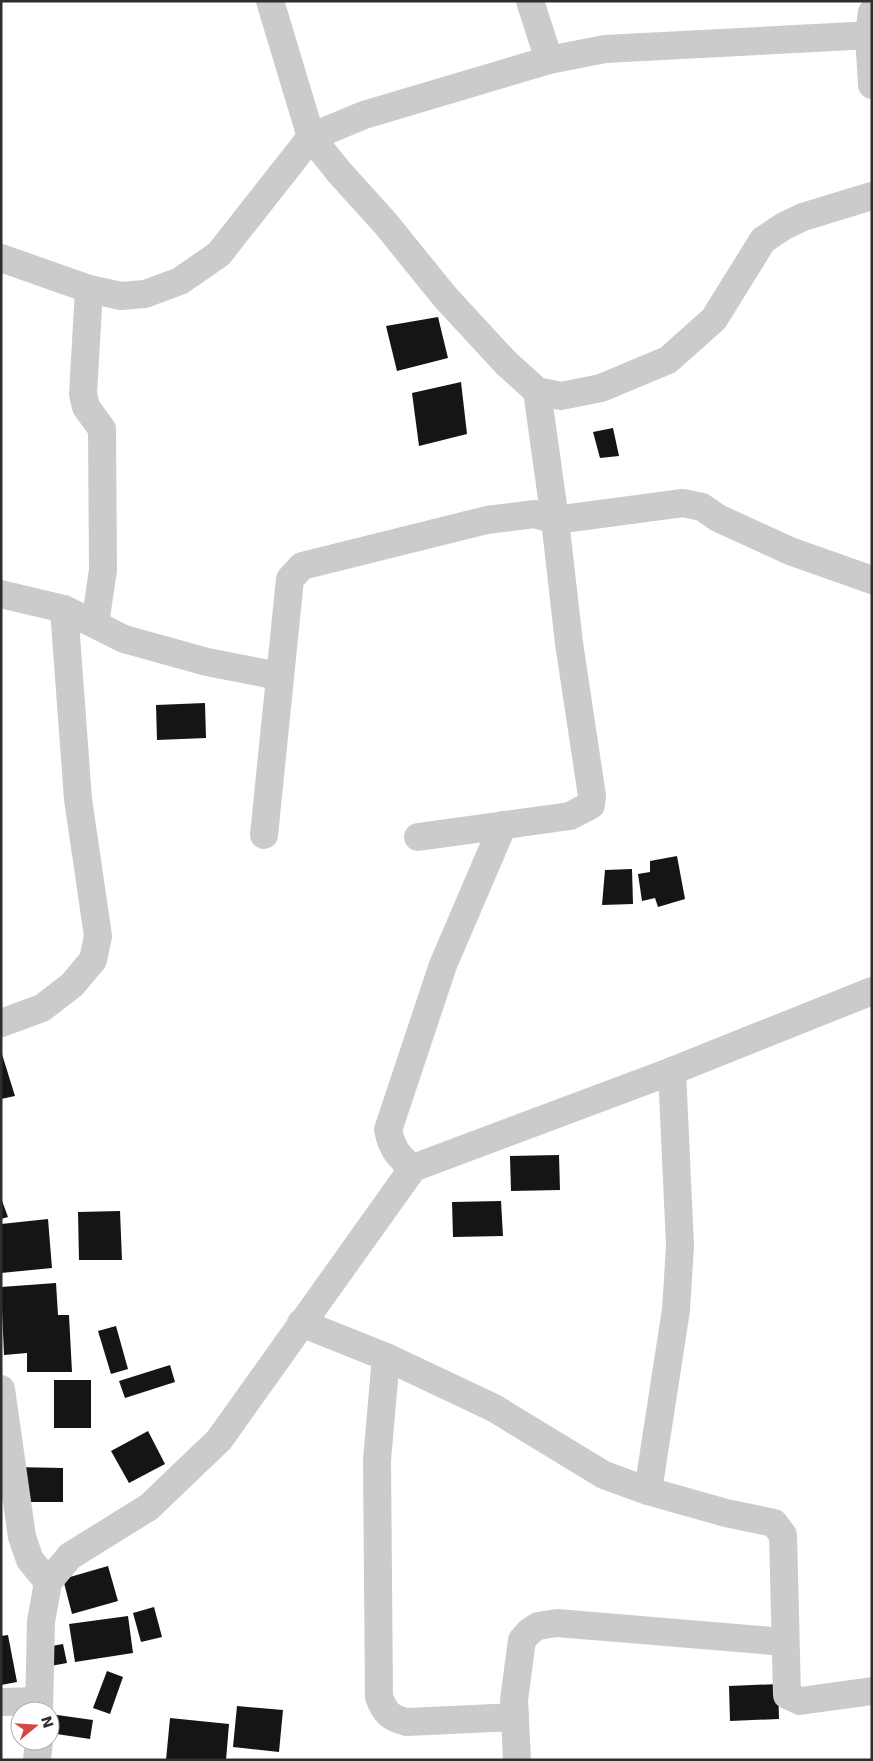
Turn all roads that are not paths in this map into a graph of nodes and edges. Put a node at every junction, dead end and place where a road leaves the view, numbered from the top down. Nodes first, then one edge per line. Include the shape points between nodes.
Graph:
1 (270, 1) edge
2 (530, 1) edge
3 (871, 27) edge
4 (549, 60) junction
5 (872, 85) edge
6 (311, 137) junction
7 (872, 196) edge
8 (1, 258) edge
9 (89, 289) junction
10 (537, 391) junction
11 (555, 520) junction
12 (872, 580) edge
13 (1, 594) edge
14 (64, 609) junction
15 (95, 624) junction
16 (279, 676) junction
17 (503, 825) junction
18 (264, 835) dead end
19 (418, 837) dead end
20 (872, 991) edge
21 (1, 1023) edge
22 (672, 1071) junction
23 (413, 1168) junction
24 (301, 1323) junction
25 (386, 1357) junction
26 (1, 1389) edge
27 (648, 1491) junction
28 (48, 1582) junction
29 (785, 1642) junction
30 (872, 1691) edge
31 (39, 1701) edge
32 (515, 1717) junction
33 (517, 1760) edge

1 - 6 street
2 - 4 street
3 - 4 street via 751,43 605,49
3 - 5 street
4 - 6 street via 364,115
6 - 9 street via 219,254 180,281 146,294 121,296
6 - 10 street via 445,297 506,363
7 - 10 street via 803,217 763,240 714,319 668,360 602,388 561,396
8 - 9 street
9 - 15 street via 83,394 86,407 102,430 103,570
10 - 11 street
11 - 12 street via 683,503 702,507 718,518 790,551
11 - 16 street via 535,514 487,520 302,566 290,579
11 - 17 street via 592,796 590,805 570,816
13 - 14 street
14 - 15 street
14 - 21 street via 78,800 98,936 93,960 72,985 42,1008
15 - 16 street via 124,639 207,662
16 - 18 street
17 - 19 street
17 - 23 street via 443,965 388,1130 392,1148
20 - 22 street
22 - 23 street
22 - 27 street via 680,1246 676,1310
23 - 24 street
24 - 25 street
24 - 28 street via 219,1440 149,1507 70,1556
25 - 27 street via 494,1408 604,1474
25 - 32 street via 377,1460 379,1697 385,1712 394,1719 407,1722
26 - 28 street via 22,1537 30,1560
27 - 29 street via 774,1523 779,1528 783,1535
28 - 31 street via 41,1622
29 - 30 street via 787,1695 792,1699 800,1701
29 - 32 street via 557,1623 538,1626 522,1640 514,1700
32 - 33 street

